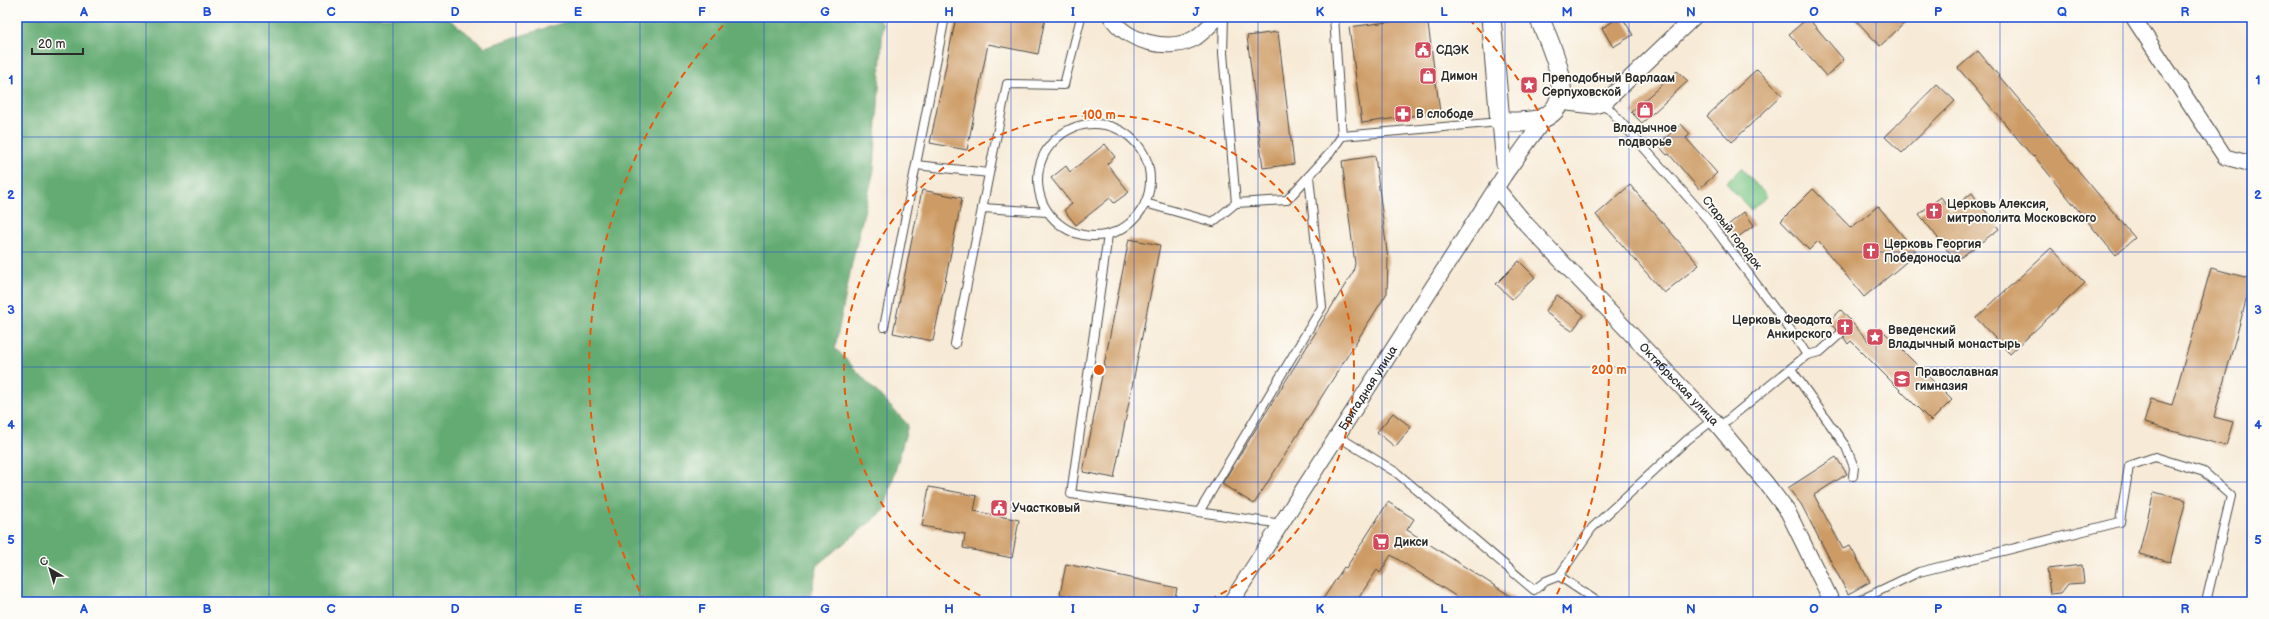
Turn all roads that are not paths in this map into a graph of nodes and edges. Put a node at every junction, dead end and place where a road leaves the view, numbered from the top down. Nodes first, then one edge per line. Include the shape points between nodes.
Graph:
1 (946, 17) edge
2 (1081, 17) edge
3 (1111, 17) edge
4 (1218, 17) edge
5 (1224, 17) edge
6 (1334, 17) edge
7 (1491, 17) edge
8 (1539, 17) edge
9 (1694, 17) edge
10 (2133, 17) edge
11 (1604, 103) junction
12 (1553, 108) junction
13 (1500, 122) junction
14 (1342, 136) junction
15 (2252, 164) edge
16 (916, 165) junction
17 (989, 173) junction
18 (1505, 174) junction
19 (1309, 176) junction
20 (1497, 188) junction
21 (1145, 203) junction
22 (1236, 203) junction
23 (982, 208) junction
24 (1047, 212) junction
25 (1108, 235) junction
26 (884, 327) dead end
27 (1840, 334) dead end
28 (955, 344) dead end
29 (1807, 355) junction
30 (1791, 369) junction
31 (1716, 423) junction
32 (1339, 437) junction
33 (1853, 476) dead end
34 (1199, 512) junction
35 (1283, 524) junction
36 (1559, 576) junction
37 (1232, 602) edge
38 (1598, 602) edge
39 (1832, 602) edge
40 (1856, 602) edge
41 (2206, 602) edge

1 - 16 lane
2 - 17 lane via 1064,86 1008,84
3 - 4 street via 1129,34 1150,43 1173,44 1194,38
5 - 22 lane via 1222,53
6 - 14 lane
7 - 13 street
8 - 12 street via 1561,79 1562,92
9 - 11 street
10 - 15 street via 2226,157
11 - 12 street via 1594,106
11 - 29 lane, Старый городок via 1709,221
12 - 13 street via 1533,120
12 - 18 street, Бригадная улица
13 - 14 lane
13 - 18 street
14 - 19 lane
16 - 17 lane
16 - 26 lane
17 - 23 lane
18 - 20 street, Бригадная улица
19 - 22 lane via 1287,200
19 - 34 lane via 1322,307
20 - 31 street, Октябрьская улица via 1526,224
20 - 32 street, Бригадная улица
21 - 22 lane via 1213,222
21 - 24 lane via 1150,179 1147,161 1139,145 1125,133 1109,126 1091,124 1073,127 1058,136 1045,151 1038,169 1038,188
21 - 25 lane via 1139,214 1125,227
23 - 24 lane
23 - 28 lane
24 - 25 lane via 1054,221 1070,232 1089,237
25 - 34 lane via 1071,494
27 - 29 lane via 1820,352
29 - 30 lane
30 - 31 lane
30 - 33 lane via 1846,447 1854,467
31 - 36 lane via 1687,440 1592,528
31 - 39 street, Октябрьская улица via 1788,512
32 - 35 street, Бригадная улица
32 - 36 lane via 1397,473 1534,590
34 - 35 lane
35 - 37 street, Бригадная улица
36 - 38 lane
40 - 41 lane via 1919,572 2120,522 2129,466 2155,457 2204,472 2231,496

